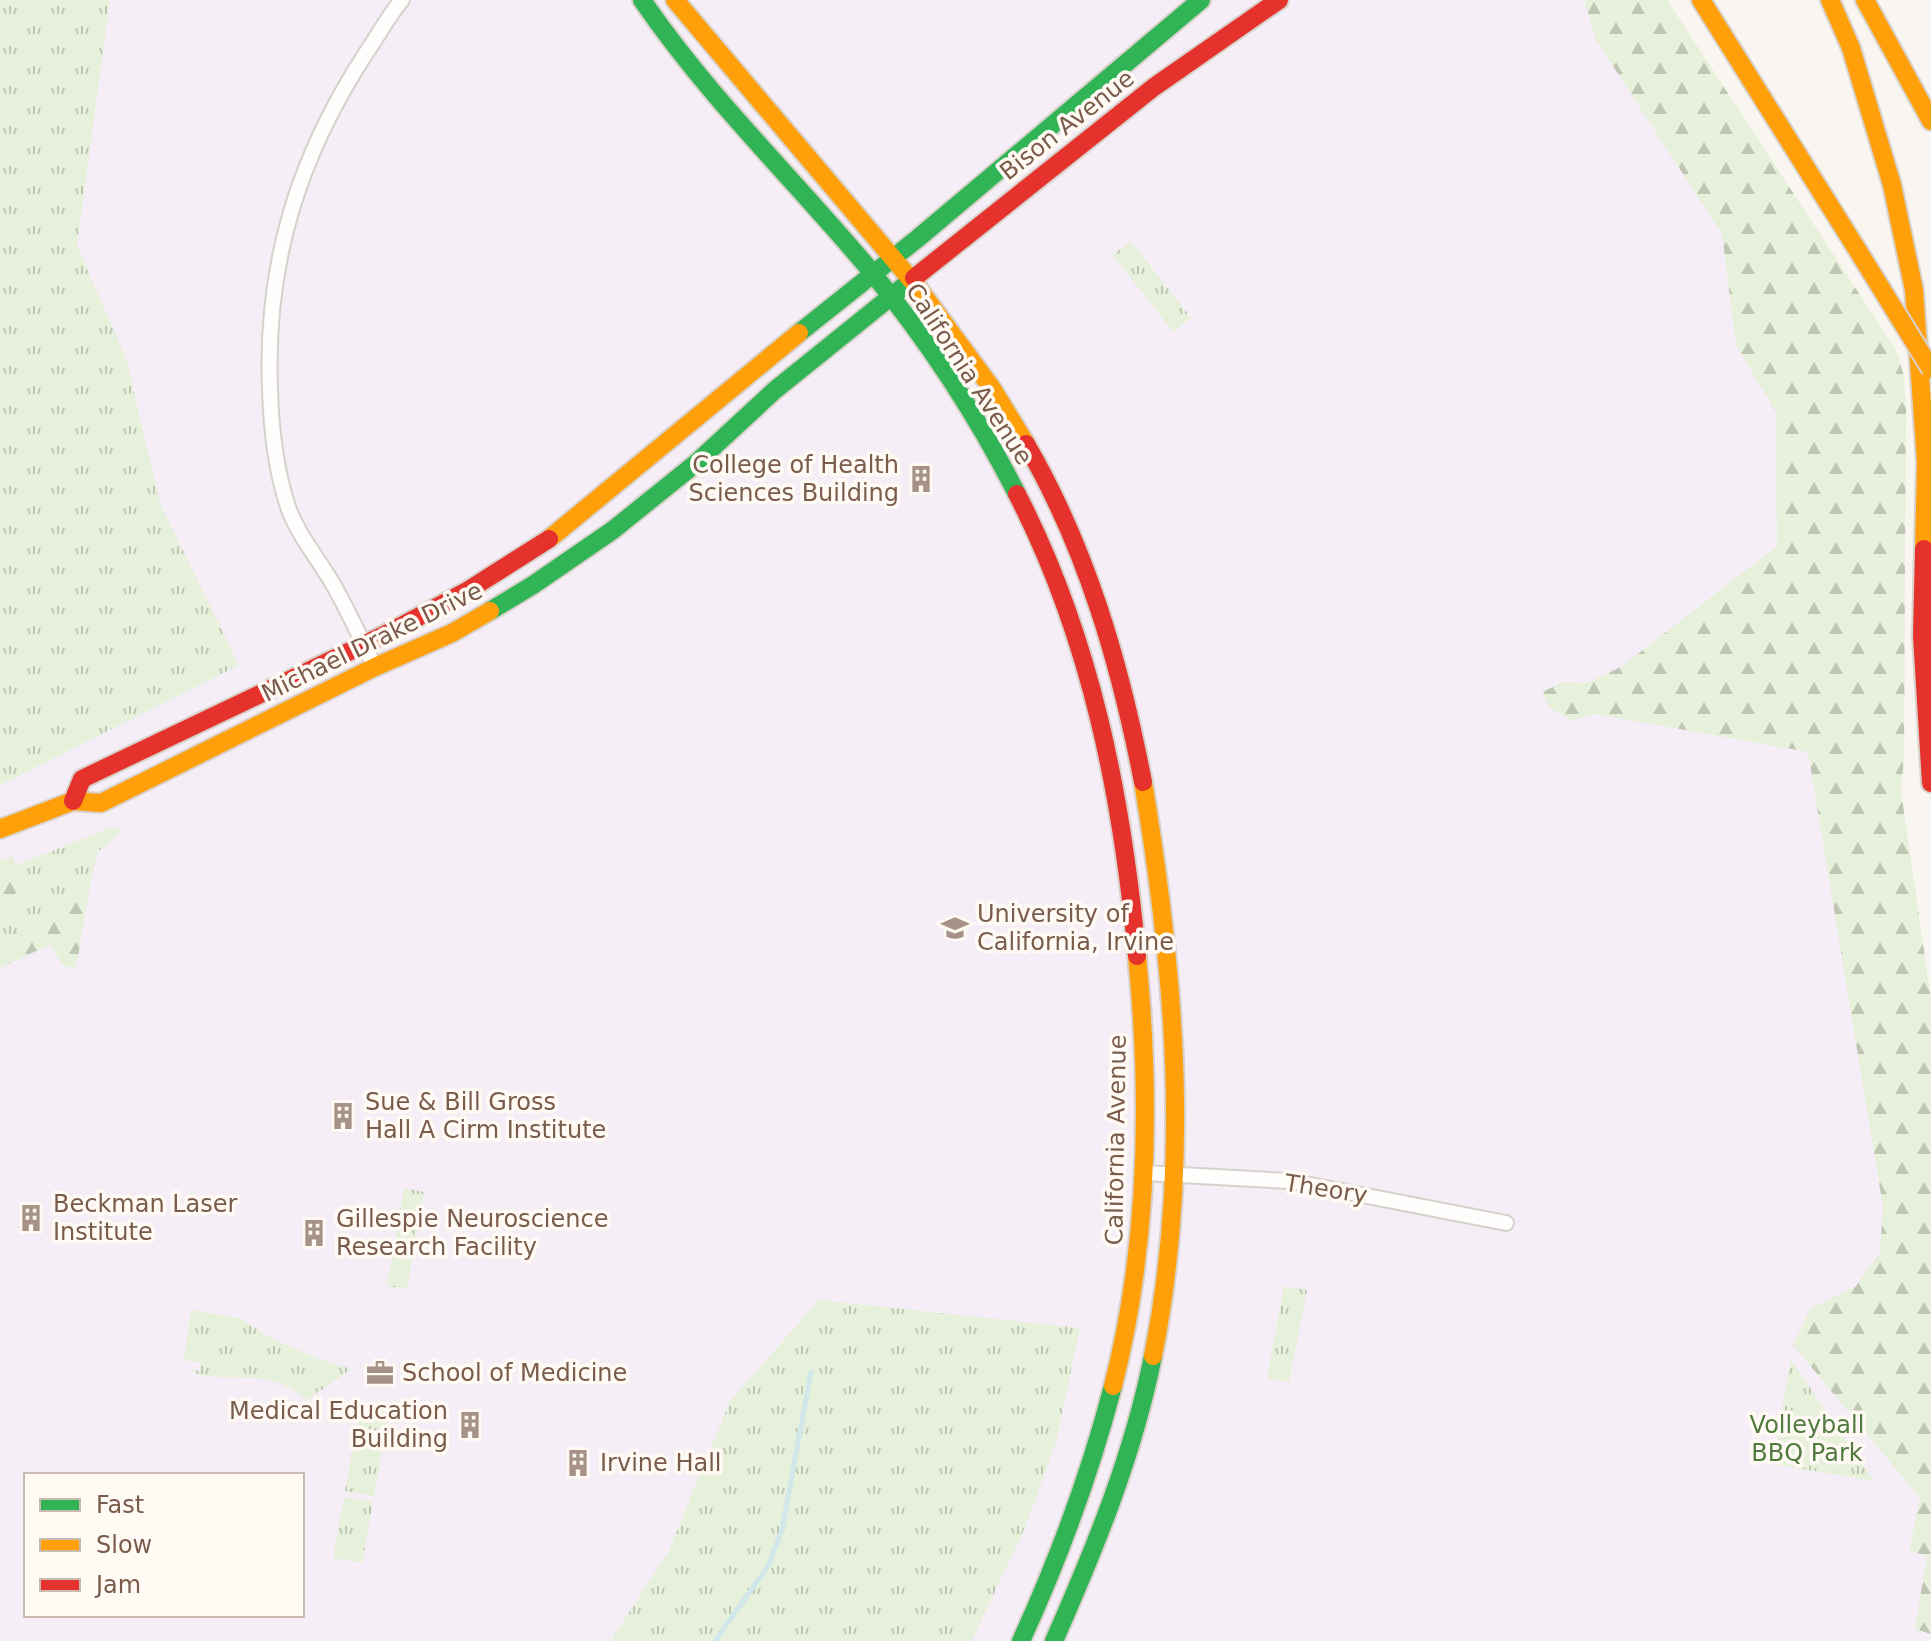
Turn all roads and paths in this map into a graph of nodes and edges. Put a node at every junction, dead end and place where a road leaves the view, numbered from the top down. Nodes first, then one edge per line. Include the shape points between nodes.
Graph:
1 (402, 0) edge
2 (642, 0) edge
3 (675, 0) edge
4 (1201, 0) edge
5 (1279, 0) edge
6 (1701, 0) edge
7 (1830, 0) edge
8 (1865, 0) edge
9 (1931, 121) edge
10 (894, 257) junction
11 (872, 273) junction
12 (913, 280) junction
13 (890, 297) junction
14 (1931, 369) edge
15 (363, 643) junction
16 (375, 667) junction
17 (1931, 783) edge
18 (73, 801) junction
19 (0, 829) edge
20 (1144, 1173) junction
21 (1175, 1174) junction
22 (1506, 1223) dead end
23 (1021, 1641) edge
24 (1054, 1641) edge

1 - 15 street via 342,91 305,167 281,242 270,315 270,411 289,509
2 - 11 main road, California Avenue via 693,71
3 - 10 main road, California Avenue
4 - 10 main road, Bison Avenue
5 - 12 main road, Bison Avenue via 1154,87
6 - 14 main road, bridge
7 - 17 main road via 1851,48 1892,185 1914,290 1926,462 1922,636
8 - 9 main road
10 - 11 main road, Bison Avenue
10 - 12 main road, California Avenue
11 - 13 main road, California Avenue
11 - 15 main road, Michael Drake Drive via 556,535 467,591
12 - 13 main road, Bison Avenue
12 - 21 main road, California Avenue via 1032,454 1067,521 1126,692 1147,797 1167,956 1176,1058
13 - 16 main road, Michael Drake Drive via 613,530 498,607
13 - 20 main road, California Avenue via 968,407 1015,487 1051,564 1096,700 1116,787 1131,895 1143,1022
15 - 16 street
15 - 18 main road, Michael Drake Drive via 82,779
16 - 18 main road, Michael Drake Drive via 101,803
18 - 19 main road, Michael Drake Drive
20 - 21 street, Theory
20 - 23 main road, California Avenue via 1136,1264 1114,1387 1081,1499
21 - 22 street, Theory via 1290,1181
21 - 24 main road, California Avenue via 1146,1391 1114,1499

